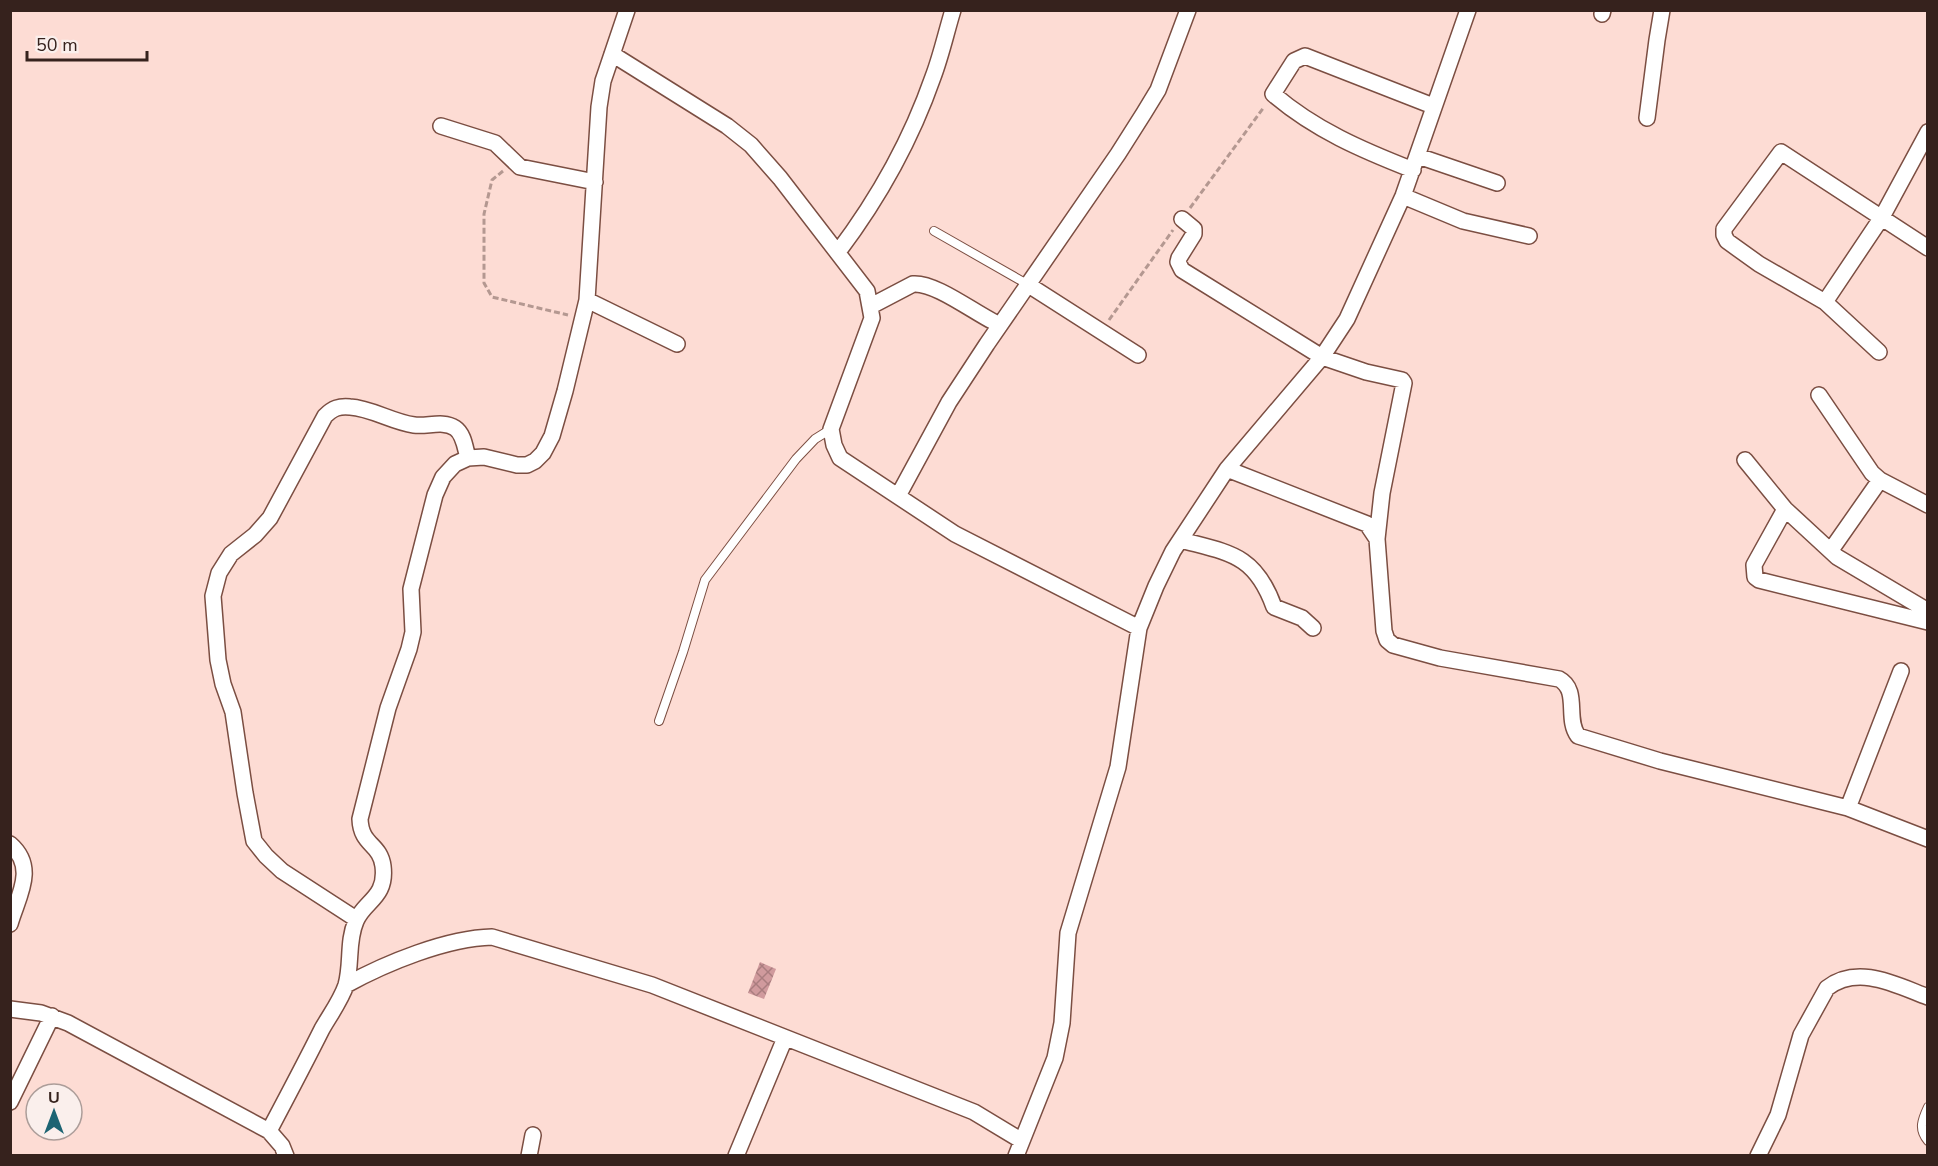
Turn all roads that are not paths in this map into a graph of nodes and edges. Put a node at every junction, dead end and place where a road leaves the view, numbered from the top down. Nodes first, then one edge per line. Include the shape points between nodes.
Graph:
1 (627, 10) edge
2 (952, 10) edge
3 (1188, 10) edge
4 (1468, 10) edge
5 (1662, 10) edge
6 (612, 54) junction
7 (1433, 106) junction
8 (1647, 118) dead end
9 (441, 126) dead end
10 (1928, 132) edge
11 (1415, 163) junction
12 (595, 182) junction
13 (1497, 183) dead end
14 (1402, 196) junction
15 (1882, 217) junction
16 (1182, 219) dead end
17 (934, 231) dead end
18 (1529, 236) dead end
19 (1928, 248) edge
20 (838, 252) junction
21 (1027, 284) junction
22 (587, 300) junction
23 (1825, 302) junction
24 (871, 306) junction
25 (1000, 325) junction
26 (677, 344) dead end
27 (1879, 352) dead end
28 (1138, 355) dead end
29 (1322, 357) junction
30 (1819, 395) dead end
31 (831, 429) junction
32 (468, 458) junction
33 (1745, 460) dead end
34 (1227, 468) junction
35 (1880, 480) junction
36 (898, 496) junction
37 (1928, 505) edge
38 (1785, 509) junction
39 (1377, 539) junction
40 (1181, 540) junction
41 (1831, 550) junction
42 (1928, 611) edge
43 (1928, 622) edge
44 (1139, 628) junction
45 (1313, 628) dead end
46 (1901, 671) dead end
47 (658, 721) dead end
48 (1848, 808) junction
49 (1928, 839) edge
50 (10, 844) edge
51 (356, 919) junction
52 (10, 924) edge
53 (346, 985) junction
54 (1928, 997) edge
55 (10, 1009) edge
56 (52, 1016) junction
57 (785, 1038) junction
58 (10, 1102) edge
59 (1928, 1107) edge
60 (269, 1131) junction
61 (533, 1135) dead end
62 (1928, 1141) edge
63 (1019, 1148) edge
64 (286, 1155) edge
65 (529, 1155) edge
66 (736, 1155) edge
67 (1758, 1155) edge

1 - 6 street
2 - 20 street via 917,116 882,188
3 - 21 street via 1158,90
4 - 7 street
5 - 8 street
6 - 12 street via 599,107
6 - 20 street via 751,145
7 - 11 street
7 - 11 street via 1305,56 1294,61 1273,94 1316,127 1360,149
9 - 12 street via 495,143 520,167
10 - 15 street
11 - 13 street
11 - 14 street
12 - 22 street
14 - 18 street via 1463,221
14 - 29 street via 1347,319
15 - 19 street
15 - 23 street
15 - 23 street via 1781,152 1724,229 1727,241
16 - 29 street via 1194,229 1194,234 1179,258 1182,270
17 - 21 lane
20 - 24 street via 867,291
21 - 25 street
21 - 28 street
22 - 26 street
22 - 32 street via 556,425 543,453 527,465
23 - 27 street
24 - 25 street via 920,283
24 - 31 street via 872,318
25 - 36 street via 950,402
29 - 34 street
29 - 39 street via 1404,383
30 - 35 street
31 - 36 street via 840,458
31 - 47 lane via 796,459 705,580
32 - 51 street via 454,464 439,486 411,589 413,632 388,708 360,819 360,831 378,852 383,867 380,889
32 - 51 street via 461,435 448,425 410,424 354,407 332,409 270,518 231,554 219,573 213,596 218,660 233,712 254,841 282,871
33 - 38 street
34 - 39 street via 1360,521
34 - 40 street
35 - 37 street
35 - 41 street
36 - 44 street via 954,534
38 - 41 street
38 - 43 street via 1754,565 1755,577
39 - 48 street via 1384,631 1393,645 1440,658 1559,679 1570,690 1572,724 1578,736 1660,761
40 - 44 street via 1156,585
40 - 45 street via 1234,554 1251,567 1274,607 1302,618
41 - 42 street
44 - 63 street via 1118,767 1068,933 1062,1023 1055,1058
46 - 48 street
48 - 49 street
50 - 52 street via 21,861 24,885
51 - 53 street
53 - 57 street via 432,948 492,937 652,985
53 - 60 street
54 - 67 street via 1864,977 1853,977 1827,988 1801,1035 1778,1115
55 - 56 street
56 - 58 street
56 - 60 street
57 - 63 street via 974,1112
57 - 66 street
59 - 62 lane via 1921,1127
60 - 64 street
61 - 65 street

